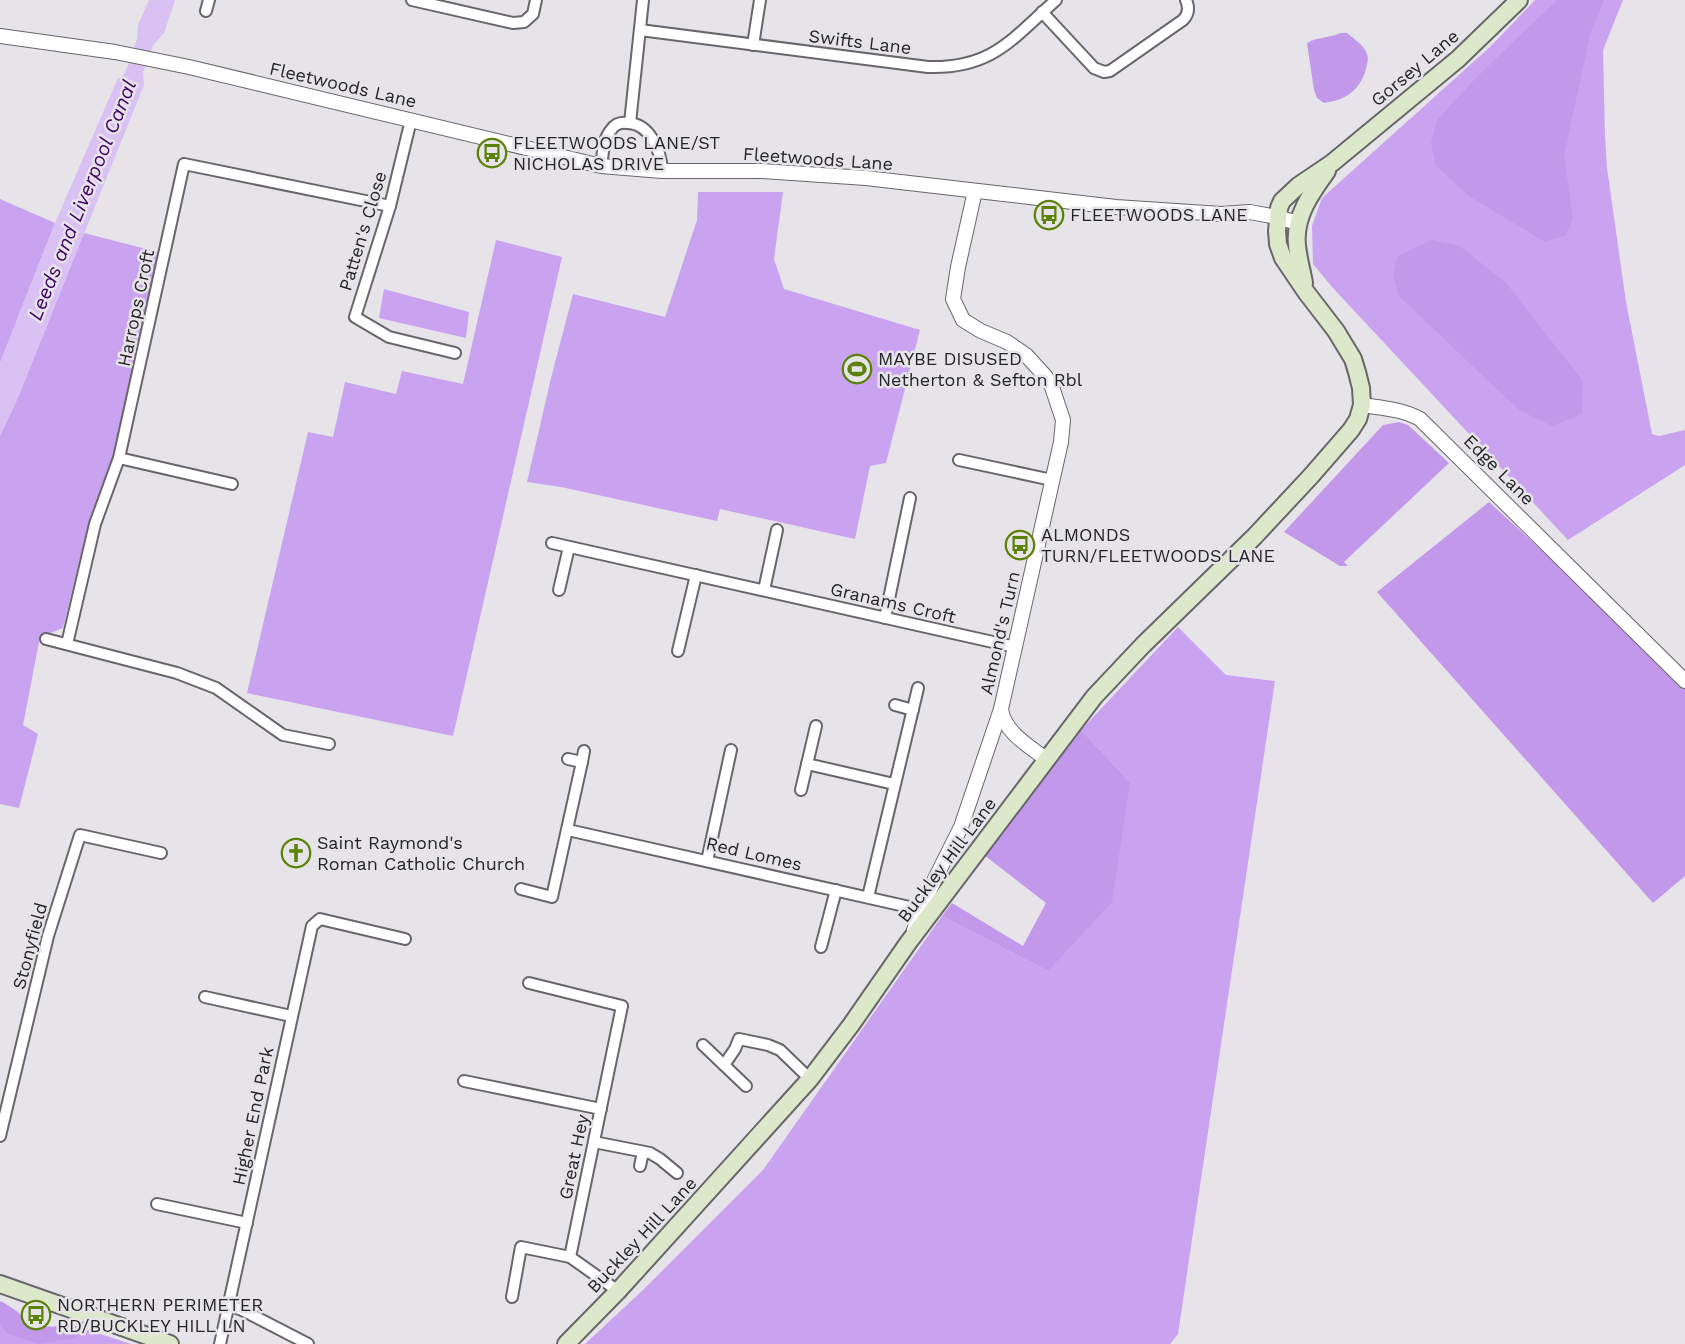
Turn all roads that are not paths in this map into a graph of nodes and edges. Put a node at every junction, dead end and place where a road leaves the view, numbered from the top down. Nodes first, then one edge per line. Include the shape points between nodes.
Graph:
1 (412, 0) edge
2 (536, 0) edge
3 (643, 0) edge
4 (760, 0) edge
5 (1056, 0) edge
6 (1186, 0) edge
7 (1519, 0) edge
8 (1042, 12) junction
9 (640, 30) junction
10 (0, 36) edge
11 (753, 45) junction
12 (411, 120) junction
13 (630, 123) junction
14 (1332, 163) junction
15 (601, 166) junction
16 (662, 171) junction
17 (975, 191) junction
18 (390, 206) junction
19 (1277, 217) junction
20 (1298, 223) junction
21 (1306, 292) junction
22 (455, 352) dead end
23 (1362, 405) junction
24 (119, 458) junction
25 (959, 460) dead end
26 (1052, 480) junction
27 (232, 484) dead end
28 (910, 498) dead end
29 (777, 530) dead end
30 (552, 543) dead end
31 (569, 547) junction
32 (696, 575) junction
33 (559, 590) dead end
34 (764, 590) junction
35 (885, 618) junction
36 (46, 639) dead end
37 (67, 644) junction
38 (1015, 647) junction
39 (678, 651) dead end
40 (1685, 681) edge
41 (918, 688) dead end
42 (895, 705) dead end
43 (1001, 709) junction
44 (913, 710) junction
45 (816, 726) dead end
46 (328, 744) dead end
47 (731, 750) dead end
48 (567, 759) dead end
49 (1046, 759) junction
50 (807, 764) junction
51 (894, 784) junction
52 (801, 790) dead end
53 (568, 830) junction
54 (161, 853) dead end
55 (707, 861) junction
56 (521, 889) dead end
57 (836, 890) junction
58 (868, 897) junction
59 (927, 911) junction
60 (405, 939) dead end
61 (821, 947) dead end
62 (529, 983) dead end
63 (205, 997) dead end
64 (291, 1016) junction
65 (703, 1045) dead end
66 (724, 1065) junction
67 (810, 1079) junction
68 (464, 1081) dead end
69 (746, 1086) dead end
70 (601, 1109) junction
71 (0, 1136) edge
72 (594, 1142) junction
73 (643, 1152) junction
74 (640, 1166) dead end
75 (677, 1173) dead end
76 (157, 1204) dead end
77 (248, 1223) junction
78 (570, 1257) junction
79 (0, 1284) edge
80 (618, 1291) junction
81 (512, 1297) dead end
82 (228, 1305) junction
83 (170, 1344) edge
84 (220, 1344) edge
85 (308, 1344) edge
86 (566, 1344) edge

1 - 2 street via 513,23 524,22 533,14
3 - 9 street
4 - 11 street
5 - 8 street, Swifts Lane
6 - 8 street via 1188,12 1184,20 1104,72 1094,68
7 - 14 main road, Gorsey Lane via 1458,59
8 - 11 street, Swifts Lane via 999,50 980,60 954,66 928,67
9 - 11 street, Swifts Lane
9 - 13 street
10 - 12 street, Fleetwoods Lane via 164,62
12 - 15 street, Fleetwoods Lane
12 - 18 street, Patten's Close
13 - 15 street via 615,125 611,130
13 - 16 street via 638,124 652,140 660,154
14 - 19 main road, Gorsey Lane via 1282,201
14 - 20 main road, Gorsey Lane via 1312,192
15 - 16 street, Fleetwoods Lane
16 - 17 street, Fleetwoods Lane via 761,171
17 - 19 street, Fleetwoods Lane via 1116,207
17 - 26 street, Almond's Turn via 953,299 963,320 1026,355 1052,387 1063,420
18 - 22 street, Patten's Close via 355,317 389,337
18 - 24 street, Harrops Croft via 184,164
19 - 20 street, Fleetwoods Lane
19 - 21 main road via 1283,258
20 - 21 main road via 1296,243
21 - 23 main road via 1353,359
23 - 40 street, Edge Lane via 1394,409 1420,419
23 - 49 main road, Buckley Hill Lane via 1351,430 1316,470 1115,674
24 - 27 street
24 - 37 street, Harrops Croft via 95,524
25 - 26 street
26 - 38 street, Almond's Turn
28 - 35 street
29 - 34 street
30 - 31 street, Granams Croft
31 - 32 street, Granams Croft
31 - 33 street
32 - 34 street, Granams Croft
32 - 39 street
34 - 35 street, Granams Croft
35 - 38 street, Granams Croft
36 - 37 street
37 - 46 street via 187,676 216,688 282,735
38 - 43 street, Almond's Turn
41 - 44 street
42 - 44 street
43 - 49 street, Almond's Turn via 1009,729
43 - 59 street via 961,827 928,893
44 - 51 street
45 - 50 street
47 - 55 street
48 - 53 street via 583,756
49 - 59 main road, Buckley Hill Lane
50 - 51 street
50 - 52 street
51 - 58 street
53 - 55 street, Red Lomes
53 - 56 street via 552,897
54 - 71 street, Stonyfield via 80,835 48,936
55 - 57 street, Red Lomes
57 - 58 street, Red Lomes
57 - 61 street
58 - 59 street, Red Lomes
59 - 67 main road, Buckley Hill Lane
60 - 64 street, Higher End Park via 320,920 312,926
62 - 70 street, Great Hey via 622,1006
63 - 64 street
64 - 77 street, Higher End Park
65 - 66 street
66 - 67 street via 739,1039 780,1050
66 - 69 street
67 - 80 main road, Buckley Hill Lane
68 - 70 street
70 - 72 street, Great Hey
72 - 73 street
72 - 78 street, Great Hey
73 - 74 street
73 - 75 street
76 - 77 street
77 - 82 street, Higher End Park
78 - 80 street
78 - 81 street via 521,1247
79 - 83 main road
80 - 86 main road, Buckley Hill Lane
82 - 84 street, Higher End Park
82 - 85 street

